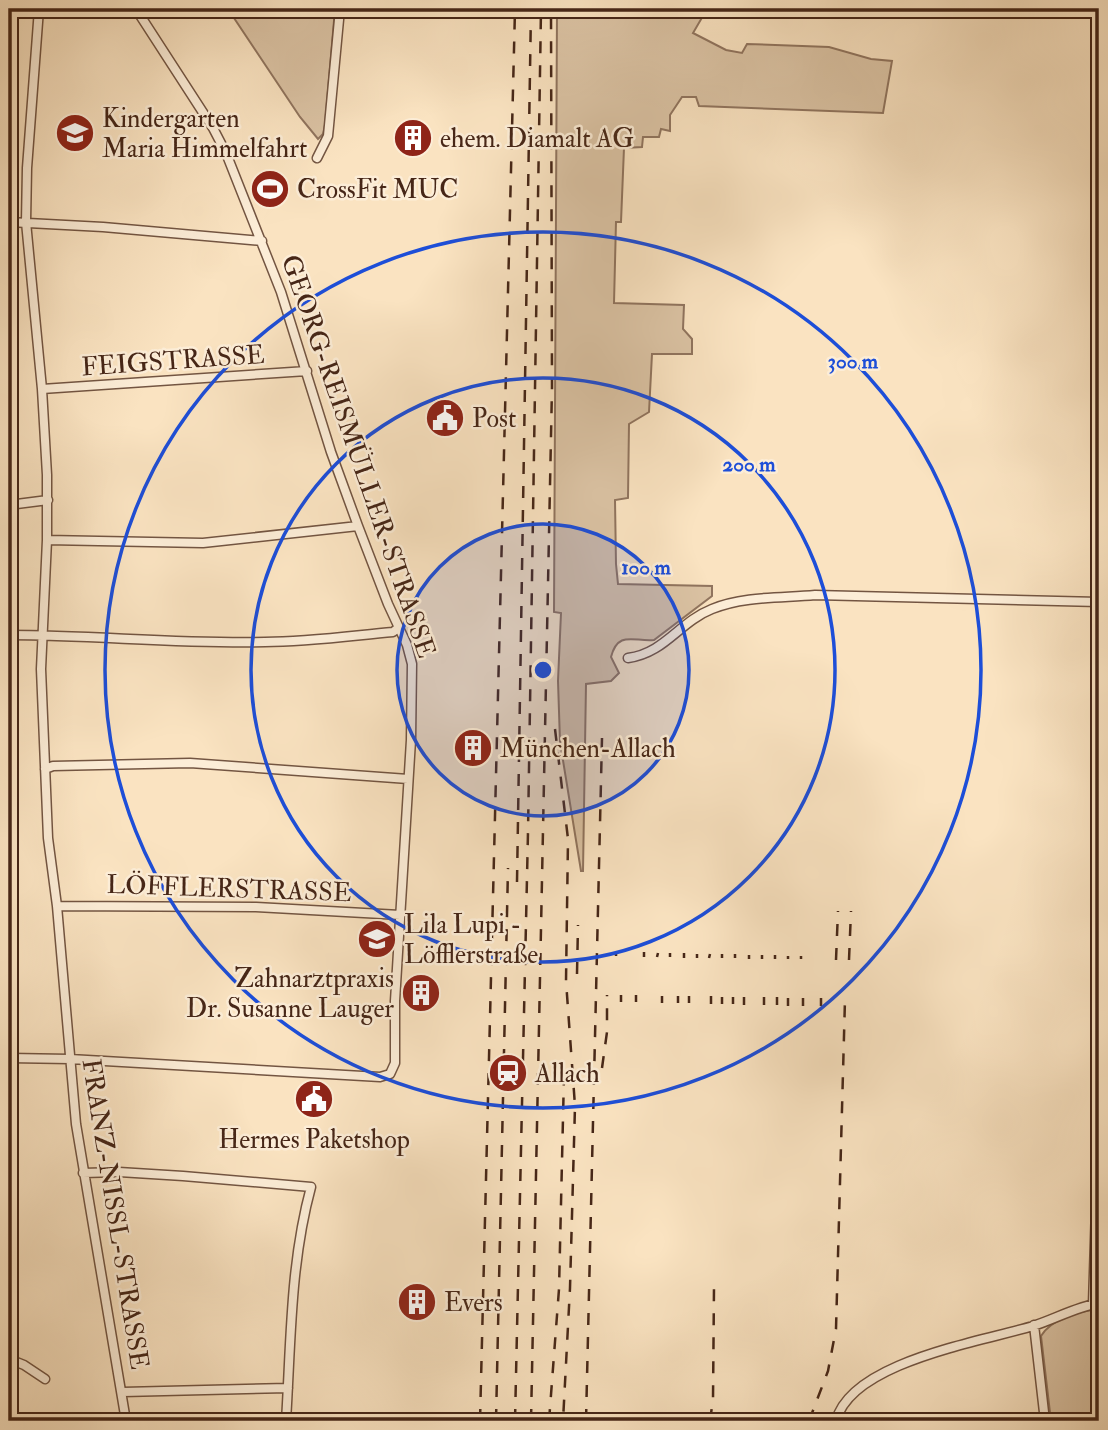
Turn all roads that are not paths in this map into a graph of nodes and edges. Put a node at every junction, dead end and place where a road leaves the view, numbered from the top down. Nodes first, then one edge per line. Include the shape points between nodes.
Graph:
1 (39, 9) edge
2 (136, 9) edge
3 (340, 9) edge
4 (317, 158) dead end
5 (9, 222) edge
6 (26, 222) junction
7 (262, 241) junction
8 (307, 371) junction
9 (42, 389) junction
10 (48, 500) junction
11 (9, 505) edge
12 (358, 526) junction
13 (47, 540) junction
14 (1099, 602) edge
15 (398, 628) junction
16 (9, 635) edge
17 (41, 635) junction
18 (628, 658) dead end
19 (45, 769) junction
20 (408, 779) junction
21 (57, 906) junction
22 (400, 915) junction
23 (9, 1058) edge
24 (69, 1059) junction
25 (1099, 1109) edge
26 (83, 1173) junction
27 (1096, 1304) edge
28 (1034, 1325) junction
29 (9, 1359) edge
30 (45, 1379) dead end
31 (288, 1388) junction
32 (123, 1392) junction
33 (127, 1421) edge
34 (286, 1421) edge
35 (836, 1421) edge
36 (1045, 1421) edge

1 - 6 street, FRANZ-NISSL-STRASSE
2 - 7 street, GEORG-REISMÜLLER-STRASSE via 213,128
3 - 4 street via 328,136
5 - 6 street
6 - 7 street
6 - 9 street, FRANZ-NISSL-STRASSE
7 - 8 street, GEORG-REISMÜLLER-STRASSE
8 - 9 street, FEIGSTRASSE
8 - 12 street, GEORG-REISMÜLLER-STRASSE
9 - 10 street, FRANZ-NISSL-STRASSE
10 - 11 street
10 - 13 street, FRANZ-NISSL-STRASSE
12 - 13 street via 203,543
12 - 15 street, GEORG-REISMÜLLER-STRASSE
13 - 17 street, FRANZ-NISSL-STRASSE
14 - 18 street via 815,595 768,599 711,609 653,651
15 - 17 street via 265,642
15 - 20 street, GEORG-REISMÜLLER-STRASSE via 412,664
16 - 17 street
17 - 19 street, FRANZ-NISSL-STRASSE
19 - 20 street via 190,763
19 - 21 street, FRANZ-NISSL-STRASSE
20 - 22 street, GEORG-REISMÜLLER-STRASSE
21 - 22 street, LÖFFLERSTRASSE via 244,907
21 - 24 street, FRANZ-NISSL-STRASSE
22 - 24 street, GEORG-REISMÜLLER-STRASSE via 396,1058 390,1074
23 - 24 street
24 - 26 street, FRANZ-NISSL-STRASSE
25 - 27 street
26 - 31 street via 311,1187 295,1263
26 - 32 street, FRANZ-NISSL-STRASSE
27 - 28 street
28 - 35 street via 900,1365 856,1389
28 - 36 street
29 - 30 street
31 - 32 street
31 - 34 street
32 - 33 street, FRANZ-NISSL-STRASSE

